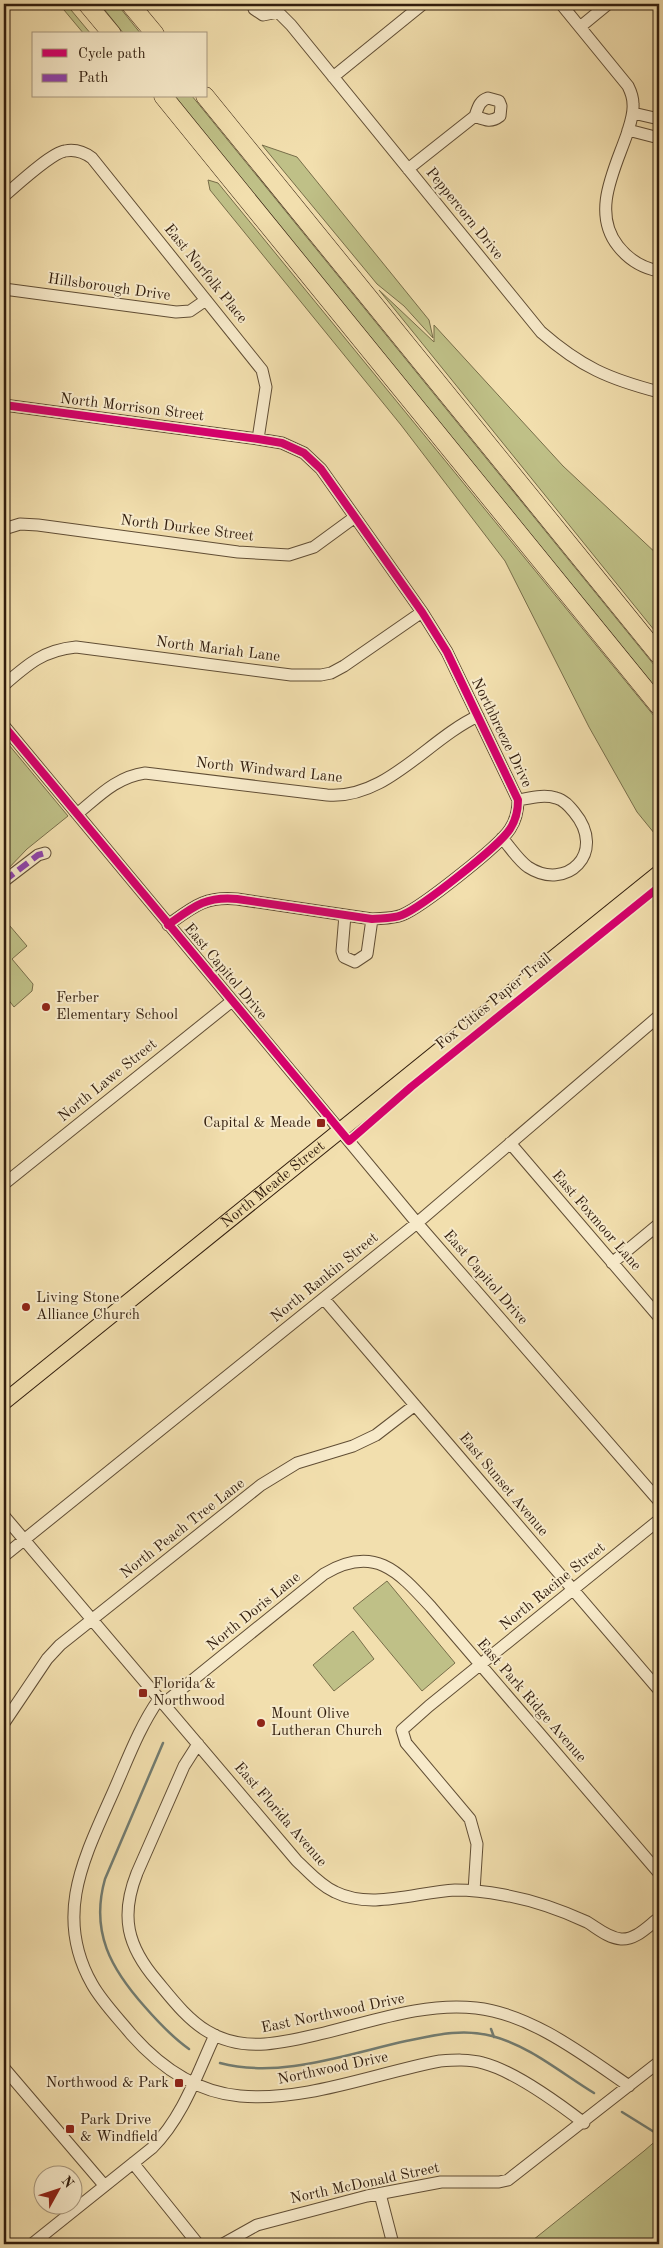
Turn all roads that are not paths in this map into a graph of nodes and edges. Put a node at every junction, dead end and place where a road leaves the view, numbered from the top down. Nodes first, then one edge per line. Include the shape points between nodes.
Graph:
1 (88, 4) edge
2 (130, 4) edge
3 (253, 4) edge
4 (423, 4) edge
5 (561, 4) edge
6 (608, 4) edge
7 (277, 8) edge
8 (580, 27) junction
9 (110, 32) edge
10 (153, 32) edge
11 (333, 76) junction
12 (164, 98) edge
13 (207, 98) edge
14 (633, 113) junction
15 (475, 116) dead end
16 (659, 119) edge
17 (628, 130) junction
18 (659, 138) edge
19 (408, 169) junction
20 (4, 196) edge
21 (659, 271) edge
22 (4, 289) edge
23 (206, 300) junction
24 (659, 392) edge
25 (4, 405) edge
26 (258, 439) junction
27 (355, 517) junction
28 (4, 529) edge
29 (422, 612) junction
30 (659, 655) edge
31 (4, 685) edge
32 (659, 706) edge
33 (478, 716) junction
34 (4, 726) edge
35 (518, 800) junction
36 (77, 814) junction
37 (502, 838) junction
38 (45, 853) dead end
39 (659, 873) edge
40 (4, 881) edge
41 (345, 915) junction
42 (372, 919) junction
43 (168, 925) junction
44 (232, 1001) junction
45 (659, 1016) edge
46 (340, 1131) junction
47 (510, 1143) junction
48 (4, 1184) edge
49 (417, 1223) junction
50 (659, 1224) edge
51 (612, 1263) junction
52 (324, 1299) junction
53 (659, 1317) edge
54 (4, 1402) edge
55 (415, 1405) junction
56 (659, 1501) edge
57 (4, 1516) edge
58 (659, 1520) edge
59 (24, 1539) junction
60 (4, 1556) edge
61 (371, 1561) joint
62 (573, 1591) junction
63 (93, 1619) junction
64 (480, 1666) junction
65 (659, 1690) edge
66 (161, 1701) junction
67 (4, 1723) edge
68 (198, 1744) junction
69 (659, 1873) edge
70 (474, 1891) junction
71 (659, 1918) edge
72 (215, 2036) junction
73 (659, 2062) edge
74 (4, 2068) edge
75 (192, 2084) junction
76 (629, 2086) junction
77 (584, 2123) junction
78 (133, 2163) junction
79 (104, 2185) junction
80 (380, 2194) junction
81 (32, 2244) edge
82 (198, 2244) edge
83 (224, 2244) edge
84 (393, 2244) edge

1 - 9 highway
2 - 10 highway
3 - 7 street, Peppercorn Drive via 254,9 263,15
4 - 11 street
5 - 8 street
6 - 8 street
7 - 11 street, Peppercorn Drive
8 - 14 street via 628,86
11 - 19 street, Peppercorn Drive
12 - 32 highway
13 - 30 highway
14 - 16 street
14 - 17 street
15 - 19 street
17 - 18 street
17 - 21 street via 606,195 605,216 614,241 622,251 637,264
19 - 24 street, Peppercorn Drive via 534,324 554,344 604,376
20 - 23 street, East Norfolk Place via 58,153 75,150 92,158
22 - 23 street, Hillsborough Drive via 176,312 190,311
23 - 26 street, East Norfolk Place via 262,370 266,387
25 - 26 street, North Morrison Street
26 - 27 street, Northbreeze Drive via 282,443 304,453 321,470
27 - 28 street, North Durkee Street via 314,547 289,555 238,552 38,525 20,524
27 - 29 street, Northbreeze Drive
29 - 31 street, North Mariah Lane via 344,666 321,675 76,647 47,653
29 - 33 street, Northbreeze Drive via 447,652
33 - 35 street, Northbreeze Drive
33 - 36 street, North Windward Lane via 460,725 376,786 352,795 327,795 145,772 113,784
34 - 36 street, East Capitol Drive
35 - 37 street, Northbreeze Drive via 515,821
35 - 37 street via 548,796 565,802 578,816 587,834 586,852 578,866 571,870 546,874 528,867
36 - 43 street, East Capitol Drive
37 - 42 street, Northbreeze Drive via 416,908 393,918
38 - 40 street via 38,854
39 - 46 main road, North Meade Street
41 - 42 street, Northbreeze Drive
41 - 42 street via 342,952 355,962 367,954
41 - 43 street, Northbreeze Drive via 219,898 192,907
43 - 44 street, East Capitol Drive
44 - 46 street, East Capitol Drive
44 - 48 street, North Lawe Street
45 - 47 street, North Rankin Street
46 - 49 street, East Capitol Drive
46 - 54 main road, North Meade Street
47 - 49 street, North Rankin Street
47 - 51 street, East Foxmoor Lane
49 - 52 street, North Rankin Street
49 - 56 street, East Capitol Drive
50 - 51 street
51 - 53 street, East Foxmoor Lane
52 - 55 street, East Sunset Avenue
52 - 59 street, North Rankin Street
55 - 62 street, East Sunset Avenue
55 - 63 street, North Peach Tree Lane via 376,1435 353,1446 297,1463 274,1476
57 - 59 street, East Florida Avenue
58 - 62 street, North Racine Street
59 - 60 street, North Rankin Street
59 - 63 street, East Florida Avenue
61 - 64 street, East Park Ridge Avenue via 393,1569 404,1578
61 - 66 street, North Doris Lane via 345,1564 324,1574
62 - 64 street, North Racine Street
62 - 65 street, East Sunset Avenue
63 - 66 street, East Florida Avenue
63 - 67 street, North Peach Tree Lane via 52,1653
64 - 69 street, East Park Ridge Avenue
64 - 70 street, North Racine Street via 402,1730 414,1754 470,1820 477,1844
66 - 68 street, East Florida Avenue
66 - 75 street, Northwood Drive via 139,1732 83,1863 74,1902 74,1933 84,1968 103,2000 143,2047
68 - 70 street, East Florida Avenue via 297,1861 336,1892 352,1898 374,1900
68 - 72 street, East Northwood Drive via 184,1766 137,1873 130,1890 127,1915 133,1946 141,1961 187,2016
70 - 71 street, East Florida Avenue via 504,1894 551,1908 618,1939 627,1940 639,1934
72 - 75 street
72 - 76 street, East Northwood Drive via 241,2044 270,2044 412,2012 449,2006 477,2008 509,2015 541,2030
73 - 76 street, North McDonald Street
74 - 79 street
75 - 77 street, Northwood Drive via 239,2096 278,2098 428,2064 468,2061 483,2063 515,2077
75 - 78 street via 174,2123
76 - 77 street, North McDonald Street
77 - 80 street, North McDonald Street via 508,2180 441,2182
78 - 79 street
78 - 82 street
79 - 81 street
80 - 83 street, North McDonald Street via 257,2225
80 - 84 street

